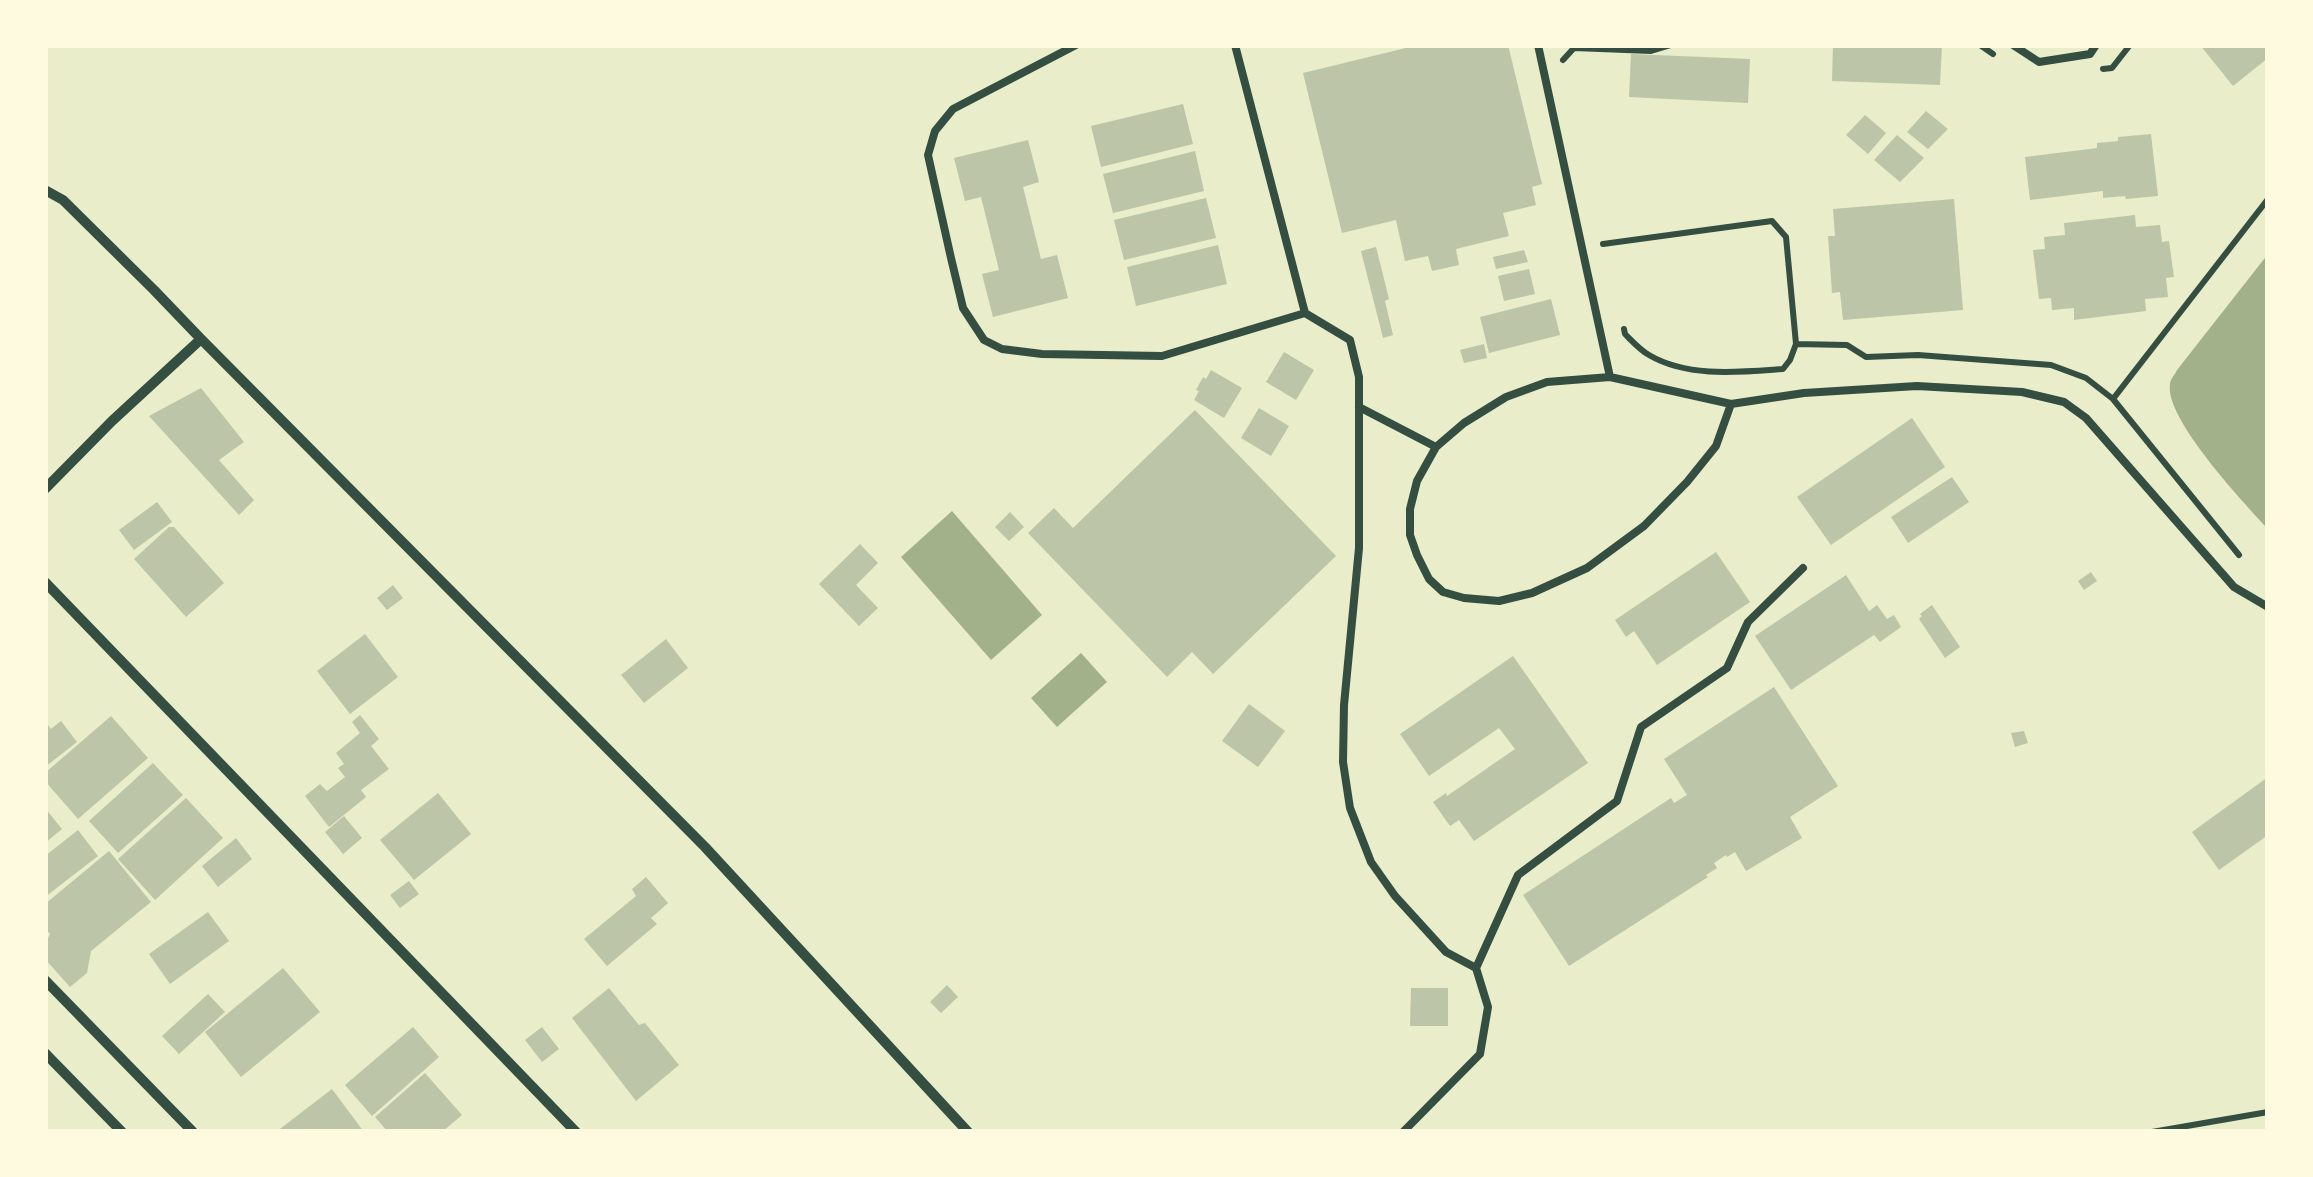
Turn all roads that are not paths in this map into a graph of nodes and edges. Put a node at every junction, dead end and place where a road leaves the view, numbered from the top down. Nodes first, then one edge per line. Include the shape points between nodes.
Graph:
1 (1076, 45) edge
2 (1235, 45) edge
3 (1538, 45) edge
4 (2013, 45) edge
5 (2096, 45) edge
6 (45, 190) edge
7 (1305, 313) junction
8 (200, 339) junction
9 (1610, 377) junction
10 (1732, 404) junction
11 (1359, 407) junction
12 (1436, 447) junction
13 (45, 489) edge
14 (1803, 568) dead end
15 (45, 582) edge
16 (2268, 607) edge
17 (1476, 968) junction
18 (45, 980) edge
19 (45, 1053) edge
20 (122, 1132) edge
21 (193, 1132) edge
22 (576, 1132) edge
23 (968, 1132) edge
24 (1403, 1132) edge

1 - 7 lane via 952,109 935,131 928,155 950,258 963,308 984,340 1042,354 1162,356
2 - 7 lane
3 - 9 lane
4 - 5 lane via 2038,62 2090,54
6 - 8 street via 63,200
7 - 11 lane via 1350,340
8 - 13 street
8 - 23 street via 705,847
9 - 10 lane
9 - 12 lane via 1547,382 1506,398
10 - 12 lane via 1716,446 1644,526 1588,568 1499,601 1443,592 1416,555 1410,509
10 - 16 lane via 1916,386 2022,392 2064,402 2086,418 2234,587
11 - 12 lane
11 - 17 lane via 1359,548 1343,743 1350,808 1371,862 1395,896 1446,952
14 - 17 lane via 1748,622 1727,668 1641,727 1618,801 1518,874
15 - 22 street
17 - 24 lane via 1488,1007 1480,1054
18 - 21 street
19 - 20 street

